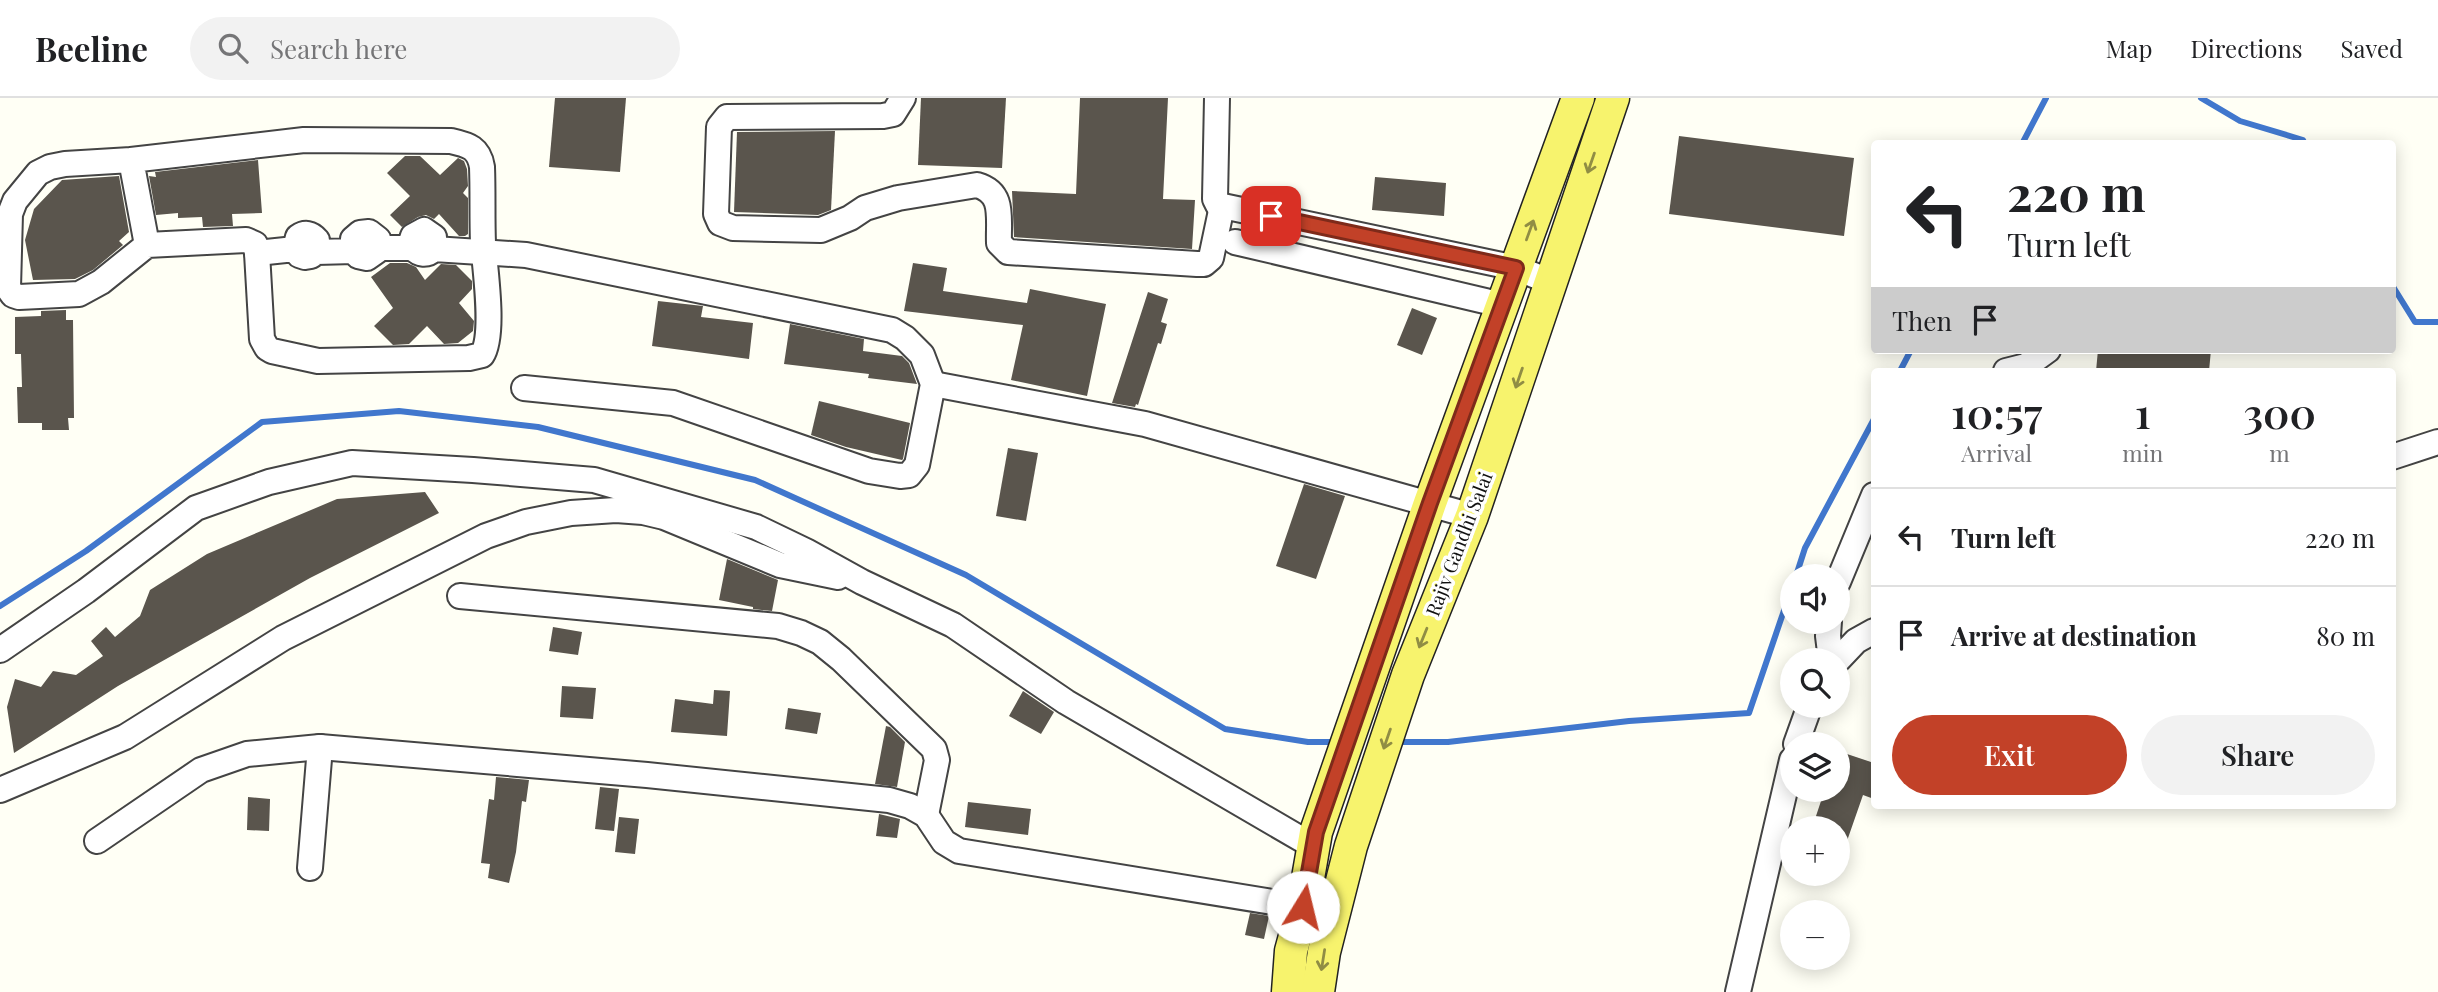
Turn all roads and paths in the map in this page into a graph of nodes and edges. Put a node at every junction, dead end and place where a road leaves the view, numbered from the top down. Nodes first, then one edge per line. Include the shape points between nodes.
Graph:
1 (903, 98) edge
2 (1217, 98) edge
3 (1578, 98) edge
4 (1613, 98) edge
5 (131, 160) junction
6 (1222, 206) junction
7 (1235, 243) dead end
8 (147, 245) junction
9 (254, 247) junction
10 (484, 247) junction
11 (1516, 268) junction
12 (1551, 282) junction
13 (1502, 306) junction
14 (2042, 354) edge
15 (2018, 368) edge
16 (933, 384) junction
17 (524, 387) dead end
18 (2438, 442) edge
19 (2396, 456) edge
20 (1871, 502) edge
21 (1430, 503) junction
22 (1472, 516) junction
23 (1845, 564) edge
24 (862, 582) junction
25 (460, 596) dead end
26 (1871, 633) edge
27 (1849, 648) edge
28 (0, 650) edge
29 (320, 747) junction
30 (0, 790) edge
31 (1782, 802) edge
32 (926, 815) junction
33 (1315, 839) junction
34 (97, 841) dead end
35 (310, 868) dead end
36 (1303, 907) junction
37 (1288, 992) edge
38 (1318, 992) edge
39 (1738, 992) edge

1 - 6 street via 893,114 883,116 727,117 719,127 716,214 720,223 733,228 821,230 898,198 977,185 994,193 999,243 1008,252 1204,264 1210,258
2 - 6 street via 1215,199
11 -> 3 main road, Rajiv Gandhi Salai
4 -> 12 main road, Rajiv Gandhi Salai
5 - 8 street
5 - 8 street via 65,164 38,173 10,214 8,288 19,297 79,294
5 - 10 street via 304,140 468,145 476,149 482,167
6 - 11 street
7 - 13 street
8 - 9 street
9 - 10 street via 423,242
9 - 10 street via 262,339 267,348 318,361 482,355 489,334
10 - 16 street via 892,330 922,355
11 - 12 street
11 - 13 main road, Rajiv Gandhi Salai
12 -> 22 main road, Rajiv Gandhi Salai
13 - 21 main road, Rajiv Gandhi Salai
14 - 15 street
16 - 17 street via 917,465 909,475 900,476 869,471 673,403
16 - 21 street via 1144,424
18 - 19 street
20 - 23 street
21 - 22 street
21 - 33 main road, Rajiv Gandhi Salai
22 -> 38 main road, Rajiv Gandhi Salai via 1408,675 1351,846
24 - 28 street via 756,527 594,480 352,463 269,482 195,508
24 - 30 street via 779,565 643,512 570,513 526,522 486,536 283,638 125,737
24 - 33 street via 953,625 1066,702
25 - 32 street via 778,626 801,633 841,659 934,749 937,760
26 - 27 street
29 - 32 street via 889,800
29 - 34 street via 247,754 201,770
29 - 35 street
31 - 39 street
32 - 36 street via 944,842 959,851
33 - 36 main road, Rajiv Gandhi Salai
36 - 37 main road, Rajiv Gandhi Salai via 1291,951

